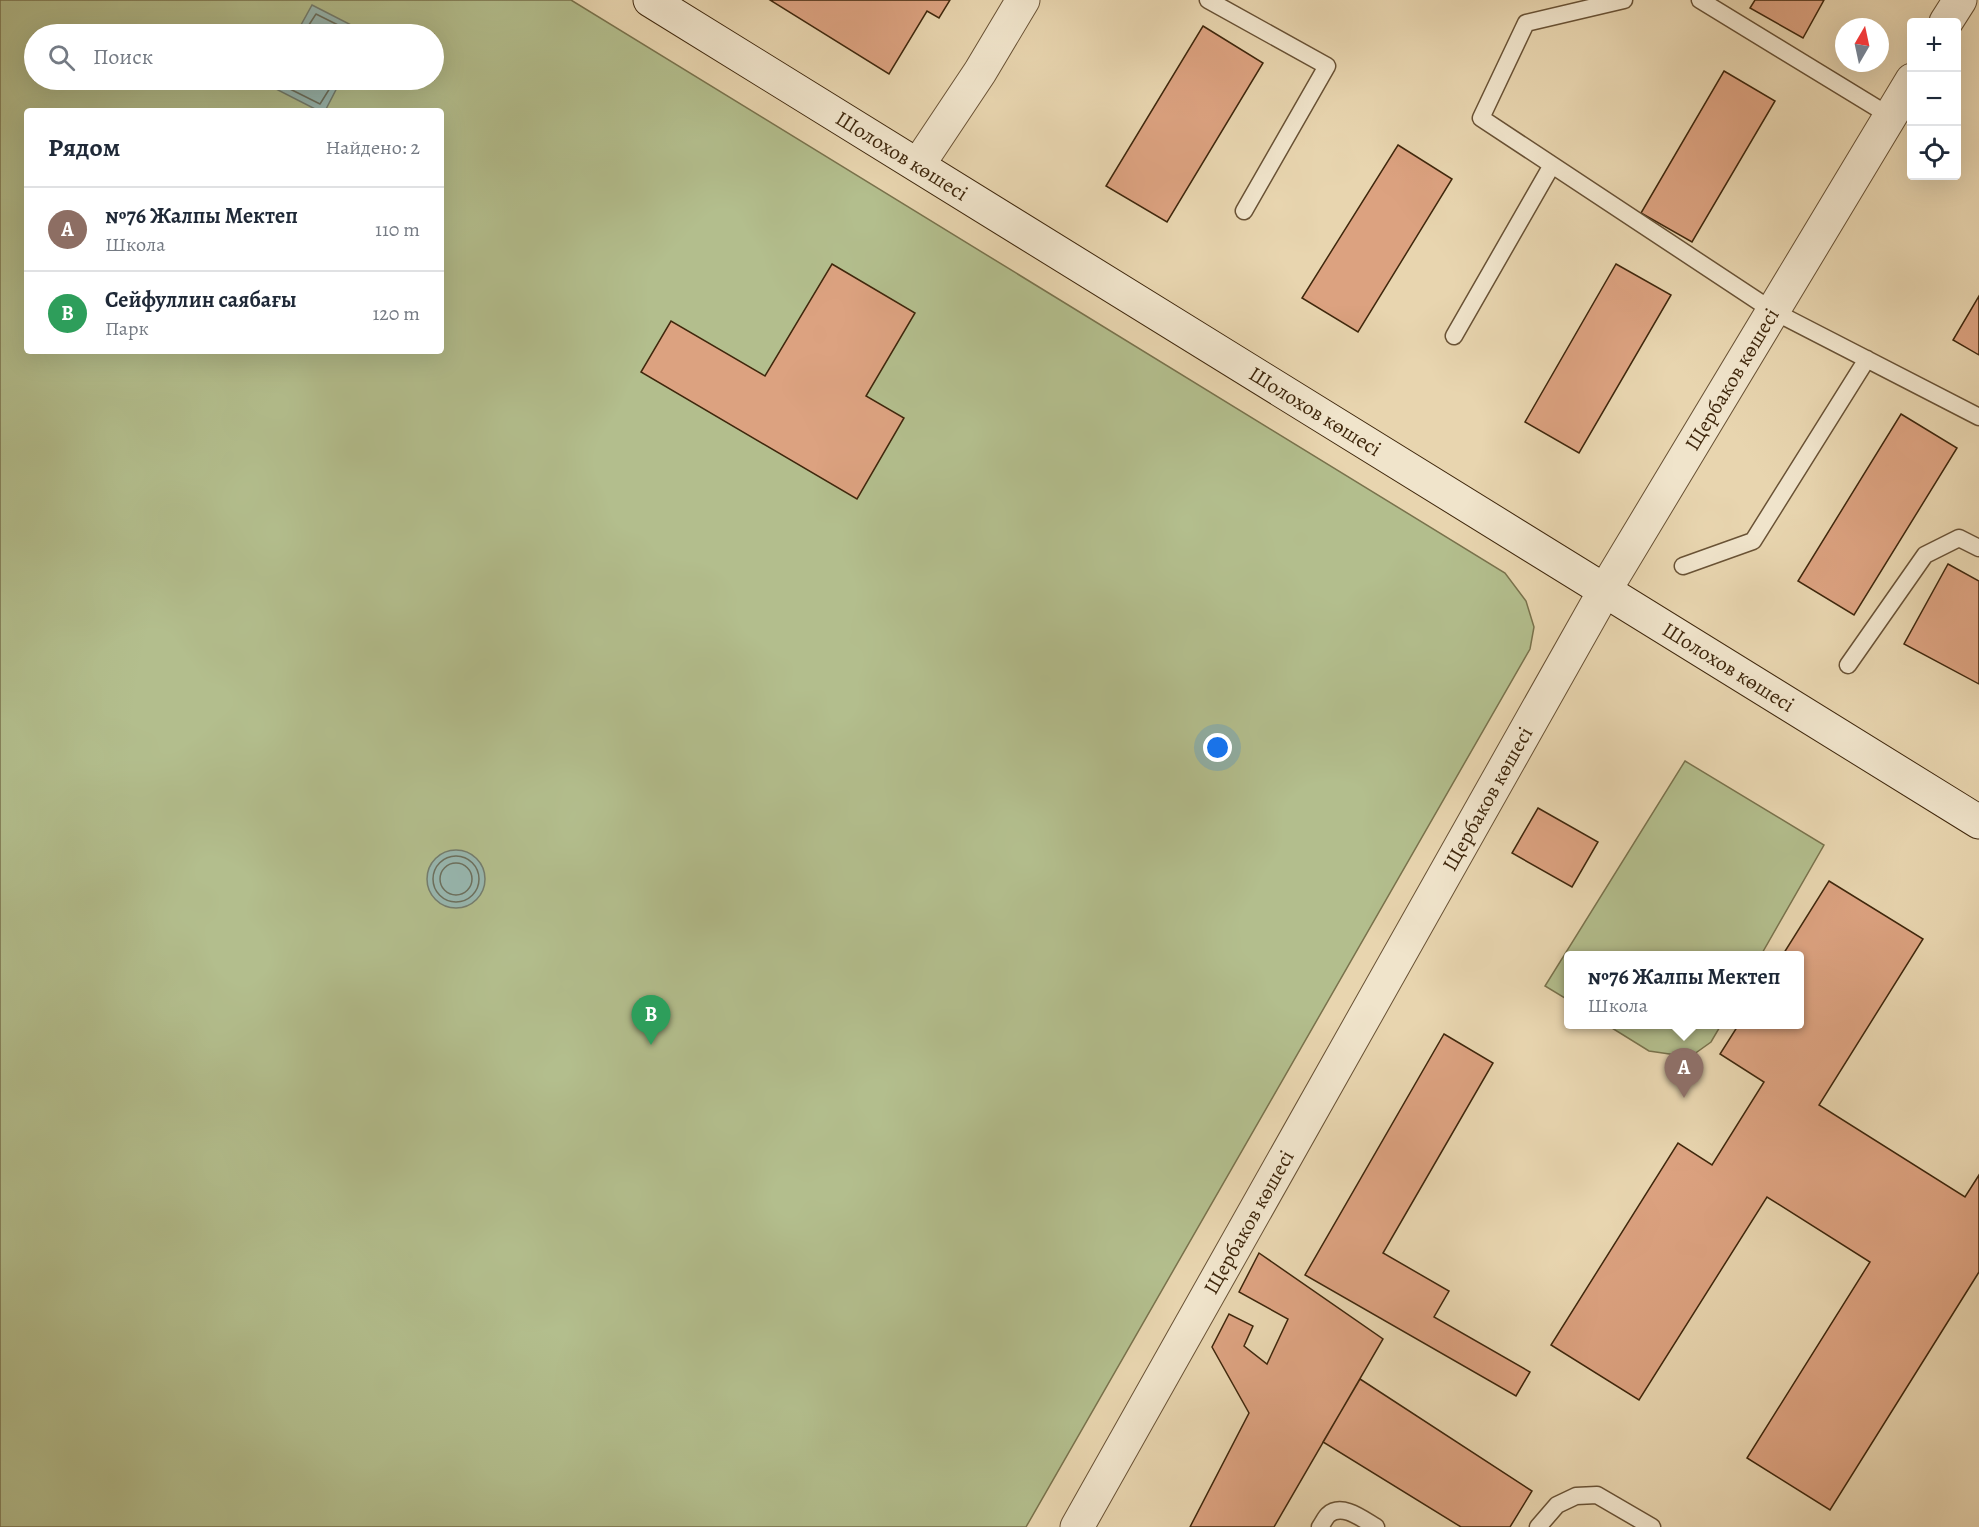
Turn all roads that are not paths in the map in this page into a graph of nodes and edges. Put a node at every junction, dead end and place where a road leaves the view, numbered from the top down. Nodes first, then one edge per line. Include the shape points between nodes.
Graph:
1 (650, 0) edge
2 (1023, 0) edge
3 (1208, 0) edge
4 (1624, 0) edge
5 (1700, 0) edge
6 (1960, 0) edge
7 (1949, 18) edge
8 (1907, 87) edge
9 (1890, 116) junction
10 (918, 165) junction
11 (1552, 165) junction
12 (1244, 211) dead end
13 (1773, 310) junction
14 (1454, 336) dead end
15 (1867, 359) junction
16 (1979, 417) edge
17 (1979, 548) edge
18 (1683, 566) dead end
19 (1605, 590) junction
20 (1848, 664) dead end
21 (1979, 822) edge
22 (1077, 1527) edge
23 (1320, 1527) edge
24 (1376, 1527) edge
25 (1538, 1527) edge
26 (1652, 1527) edge

1 - 10 street, Шолохов көшесі
2 - 10 street
3 - 12 lane via 1326,66
4 - 11 lane via 1527,23 1481,118
5 - 9 lane
6 - 7 street
8 - 9 street, Щербаков көшесі
9 - 13 street, Щербаков көшесі
10 - 19 street, Шолохов көшесі
11 - 13 lane
11 - 14 lane
13 - 15 lane
13 - 19 street, Щербаков көшесі
15 - 16 lane
15 - 18 lane via 1753,541
17 - 20 lane via 1959,538 1925,555
19 - 21 street, Шолохов көшесі
19 - 22 street, Щербаков көшесі
23 - 24 lane via 1328,1514 1337,1510 1353,1513
25 - 26 lane via 1557,1505 1576,1496 1597,1495

